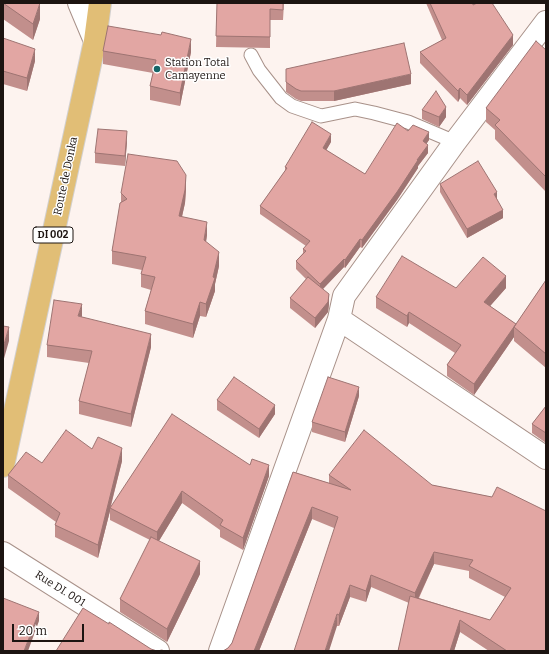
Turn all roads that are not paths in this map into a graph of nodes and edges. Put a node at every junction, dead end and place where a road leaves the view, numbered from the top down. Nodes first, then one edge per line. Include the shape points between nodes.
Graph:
1 (78, 3) edge
2 (100, 3) edge
3 (546, 22) edge
4 (95, 41) junction
5 (252, 56) dead end
6 (455, 142) junction
7 (338, 319) junction
8 (546, 458) edge
9 (3, 466) edge
10 (3, 553) edge
11 (158, 651) edge
12 (220, 651) edge

1 - 4 street
2 - 4 main road, Route de Donka / DI 002
3 - 6 street
4 - 9 main road, Route de Donka / DI 002
5 - 6 lane via 259,70 281,98 292,106 321,116 356,109 374,112 408,122
6 - 7 street via 344,296
7 - 8 street
7 - 12 street
10 - 11 street, Rue DI. 001

